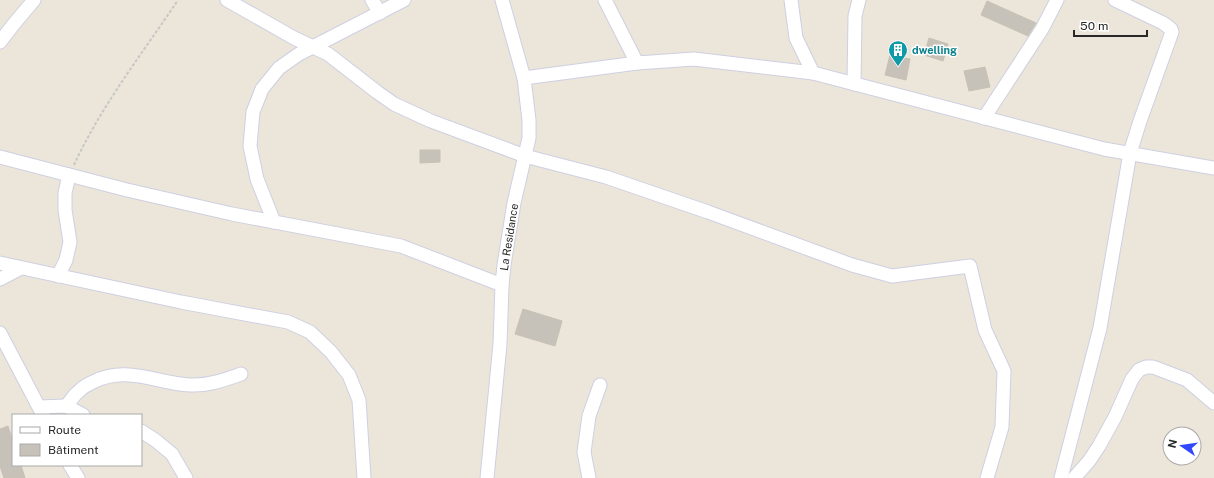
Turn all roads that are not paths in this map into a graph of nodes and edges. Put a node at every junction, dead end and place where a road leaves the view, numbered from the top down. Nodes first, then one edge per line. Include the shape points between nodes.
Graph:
1 (34, 0) edge
2 (227, 0) edge
3 (372, 0) edge
4 (404, 0) edge
5 (502, 0) edge
6 (605, 0) edge
7 (791, 0) edge
8 (859, 0) edge
9 (1057, 0) edge
10 (1115, 0) edge
11 (380, 12) junction
12 (0, 42) edge
13 (313, 47) junction
14 (637, 63) junction
15 (813, 73) junction
16 (524, 78) junction
17 (854, 84) junction
18 (984, 118) junction
19 (1130, 154) junction
20 (525, 156) junction
21 (0, 157) edge
22 (1214, 168) edge
23 (69, 175) junction
24 (274, 222) junction
25 (0, 263) edge
26 (21, 268) junction
27 (58, 276) junction
28 (0, 279) edge
29 (502, 285) junction
30 (0, 333) edge
31 (241, 374) dead end
32 (600, 385) dead end
33 (1214, 403) edge
34 (66, 406) junction
35 (41, 411) edge
36 (81, 414) edge
37 (142, 432) edge
38 (71, 466) edge
39 (78, 478) edge
40 (186, 478) edge
41 (364, 478) edge
42 (487, 478) edge
43 (589, 478) edge
44 (986, 478) edge
45 (1061, 478) edge
46 (1074, 478) edge

1 - 12 street
2 - 13 street
3 - 11 street
4 - 11 street
5 - 16 street, La Residance
6 - 14 street
7 - 15 street via 796,38
8 - 17 street via 855,16
9 - 18 street
10 - 19 street via 1163,24 1172,32
11 - 13 street
13 - 20 street via 328,54 394,104 431,121
13 - 24 street via 279,68 262,89 253,112 250,146 257,179
14 - 15 street via 694,59
14 - 16 street
15 - 17 street
16 - 20 street, La Residance via 529,120
17 - 18 street
18 - 19 street
19 - 22 street
19 - 45 street via 1100,328
20 - 29 street, La Residance via 514,203
20 - 44 street via 606,177 852,265 892,276 970,266 985,330 1004,371 1002,427
21 - 23 street
23 - 24 street
23 - 27 street via 65,210 70,242 66,260
24 - 29 street via 401,246
25 - 26 street
26 - 27 street
26 - 28 street
27 - 41 street via 288,322 310,332 331,352 349,375 359,400
29 - 42 street, La Residance via 500,344
30 - 35 street
31 - 34 street via 214,384 191,385 136,375 114,374 100,378 78,391
32 - 43 street via 589,416 584,452
33 - 46 street via 1187,380 1153,367 1139,370 1089,461
34 - 35 street
34 - 36 street
37 - 40 street via 172,454
38 - 39 street

